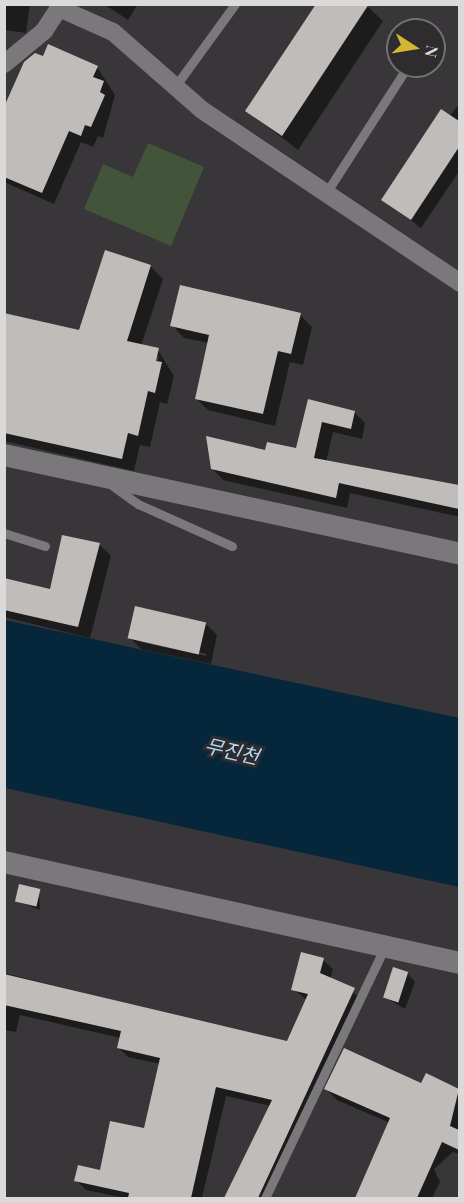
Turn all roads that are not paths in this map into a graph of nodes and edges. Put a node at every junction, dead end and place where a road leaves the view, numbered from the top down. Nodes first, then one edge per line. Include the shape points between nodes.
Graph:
1 (235, 4) edge
2 (59, 6) edge
3 (4, 64) edge
4 (400, 78) edge
5 (174, 88) junction
6 (326, 193) junction
7 (459, 283) edge
8 (4, 455) edge
9 (102, 476) junction
10 (4, 533) edge
11 (45, 546) dead end
12 (232, 546) dead end
13 (459, 554) edge
14 (4, 862) edge
15 (384, 948) junction
16 (459, 963) edge
17 (265, 1198) edge

1 - 5 lane
2 - 3 street via 44,31
2 - 5 street via 113,32
4 - 6 lane
5 - 6 street
6 - 7 street
8 - 9 street
9 - 12 lane via 138,504
9 - 13 street
10 - 11 lane
14 - 15 street
15 - 16 street
15 - 17 lane

